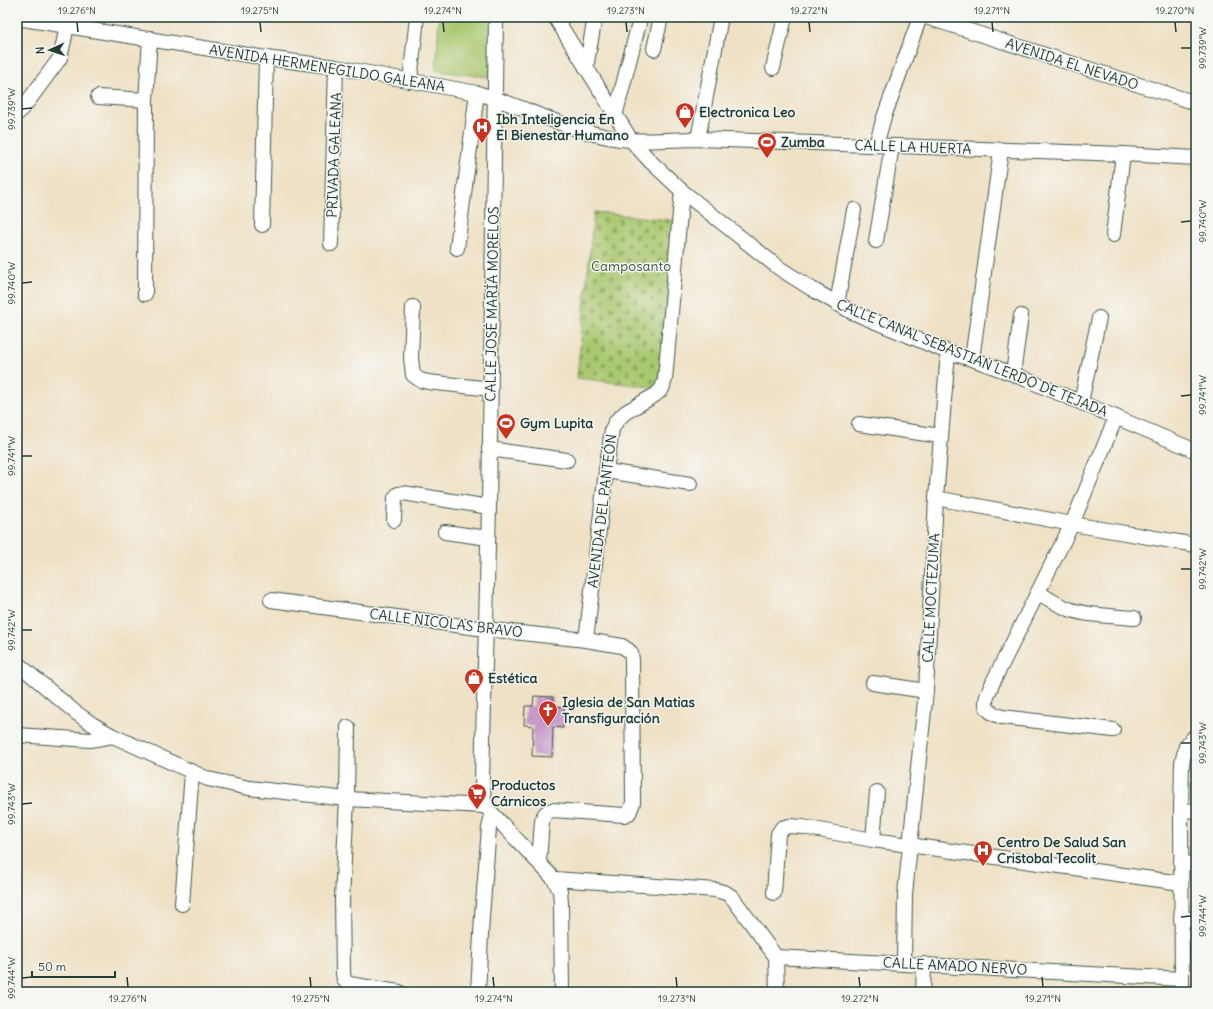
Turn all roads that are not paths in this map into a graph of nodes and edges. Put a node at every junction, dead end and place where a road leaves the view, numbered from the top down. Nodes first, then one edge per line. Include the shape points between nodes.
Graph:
1 (417, 17) edge
2 (496, 17) edge
3 (555, 17) edge
4 (596, 17) edge
5 (661, 17) edge
6 (721, 17) edge
7 (785, 17) edge
8 (920, 17) edge
9 (17, 18) edge
10 (937, 18) edge
11 (639, 22) dead end
12 (66, 25) junction
13 (150, 38) junction
14 (654, 49) dead end
15 (266, 58) junction
16 (336, 67) junction
17 (586, 68) junction
18 (773, 68) dead end
19 (410, 81) junction
20 (477, 93) junction
21 (98, 97) dead end
22 (496, 98) junction
23 (146, 100) junction
24 (1196, 104) edge
25 (17, 114) edge
26 (615, 116) junction
27 (698, 139) junction
28 (631, 140) junction
29 (876, 145) junction
30 (892, 146) junction
31 (1001, 150) junction
32 (1122, 154) junction
33 (1196, 158) edge
34 (682, 191) junction
35 (854, 210) dead end
36 (262, 225) dead end
37 (1113, 235) dead end
38 (876, 241) dead end
39 (331, 244) dead end
40 (457, 248) dead end
41 (145, 294) dead end
42 (837, 304) junction
43 (413, 307) dead end
44 (1021, 316) dead end
45 (1099, 318) dead end
46 (948, 352) junction
47 (972, 359) junction
48 (1013, 374) junction
49 (491, 389) junction
50 (1081, 402) junction
51 (1116, 417) junction
52 (860, 424) dead end
53 (940, 436) junction
54 (489, 449) junction
55 (1196, 451) edge
56 (567, 460) dead end
57 (606, 471) junction
58 (690, 484) dead end
59 (936, 498) junction
60 (489, 507) junction
61 (394, 520) dead end
62 (1072, 524) junction
63 (445, 532) dead end
64 (488, 538) junction
65 (1196, 545) edge
66 (1038, 592) junction
67 (271, 600) dead end
68 (1134, 618) dead end
69 (485, 629) junction
70 (586, 640) junction
71 (17, 663) edge
72 (873, 683) dead end
73 (926, 691) junction
74 (348, 727) dead end
75 (1113, 730) dead end
76 (17, 735) edge
77 (1196, 735) edge
78 (113, 736) junction
79 (192, 772) junction
80 (877, 792) dead end
81 (347, 799) junction
82 (1181, 810) junction
83 (489, 811) junction
84 (1196, 811) edge
85 (873, 840) junction
86 (911, 844) junction
87 (539, 862) junction
88 (1181, 863) junction
89 (1196, 864) edge
90 (554, 879) junction
91 (1181, 883) junction
92 (774, 893) dead end
93 (182, 904) dead end
94 (1181, 918) junction
95 (1196, 920) edge
96 (776, 957) junction
97 (904, 963) junction
98 (924, 964) junction
99 (1182, 985) edge
100 (399, 992) edge
101 (478, 992) edge
102 (562, 992) edge
103 (777, 992) edge
104 (923, 992) edge

1 - 19 street
2 - 22 street, CALLE JOSÉ MARÍA MORELOS
3 - 17 street, CALLE CANAL SEBASTIAN LERDO DE TEJADA
4 - 17 street
5 - 14 street
6 - 27 street
7 - 18 street
8 - 29 street
9 - 12 street, AVENIDA HERMENEGILDO GALEANA
10 - 24 street, AVENIDA EL NEVADO
11 - 26 street
12 - 13 street, AVENIDA HERMENEGILDO GALEANA
12 - 25 street via 60,58
13 - 15 street, AVENIDA HERMENEGILDO GALEANA
13 - 23 street
15 - 16 street, AVENIDA HERMENEGILDO GALEANA
15 - 36 street
16 - 19 street, AVENIDA HERMENEGILDO GALEANA
16 - 39 street, PRIVADA GALEANA
17 - 26 street, CALLE CANAL SEBASTIAN LERDO DE TEJADA
19 - 20 street, AVENIDA HERMENEGILDO GALEANA
20 - 22 street, AVENIDA HERMENEGILDO GALEANA
20 - 40 street
21 - 23 street
22 - 28 street, AVENIDA HERMENEGILDO GALEANA via 583,130
22 - 49 street, CALLE JOSÉ MARÍA MORELOS
23 - 41 street
26 - 28 street, CALLE CANAL SEBASTIAN LERDO DE TEJADA
27 - 28 street, CALLE LA HUERTA
27 - 29 street, CALLE LA HUERTA
28 - 34 street, CALLE CANAL SEBASTIAN LERDO DE TEJADA
29 - 30 street, CALLE LA HUERTA
30 - 31 street, CALLE LA HUERTA
30 - 38 street
31 - 32 street, CALLE LA HUERTA
31 - 47 street
32 - 33 street, CALLE LA HUERTA
32 - 37 street
34 - 42 street, CALLE CANAL SEBASTIAN LERDO DE TEJADA via 769,260
34 - 57 street, AVENIDA DEL PANTEÓN via 665,379 662,389 655,395 617,420 612,430
35 - 42 street
42 - 46 street, CALLE CANAL SEBASTIAN LERDO DE TEJADA
43 - 49 street via 413,375 428,382
44 - 48 street
45 - 50 street
46 - 47 street, CALLE CANAL SEBASTIAN LERDO DE TEJADA
46 - 53 street, CALLE MOCTEZUMA
47 - 48 street, CALLE CANAL SEBASTIAN LERDO DE TEJADA
48 - 50 street, CALLE CANAL SEBASTIAN LERDO DE TEJADA
49 - 54 street, CALLE JOSÉ MARÍA MORELOS
50 - 51 street, CALLE CANAL SEBASTIAN LERDO DE TEJADA
51 - 55 street, CALLE CANAL SEBASTIAN LERDO DE TEJADA
51 - 62 street
52 - 53 street
53 - 59 street, CALLE MOCTEZUMA
54 - 56 street
54 - 60 street, CALLE JOSÉ MARÍA MORELOS
57 - 58 street
57 - 70 street, AVENIDA DEL PANTEÓN
59 - 62 street
59 - 73 street, CALLE MOCTEZUMA
60 - 61 street via 403,492 395,498
60 - 64 street, CALLE JOSÉ MARÍA MORELOS
62 - 65 street
62 - 66 street
63 - 64 street
64 - 69 street, CALLE JOSÉ MARÍA MORELOS
66 - 68 street via 1070,610
66 - 75 street via 993,682 986,702 987,710 1002,717
67 - 69 street, CALLE NICOLAS BRAVO
69 - 70 street, CALLE NICOLAS BRAVO
69 - 83 street, CALLE JOSÉ MARÍA MORELOS via 482,780
70 - 87 street, CALLE NICOLAS BRAVO via 622,646 631,653 633,803 629,813 624,815 547,811 542,821
71 - 78 street via 75,712
72 - 73 street
73 - 86 street, CALLE MOCTEZUMA
74 - 81 street
76 - 78 street via 90,740
77 - 82 street via 1186,746 1184,753
78 - 79 street
79 - 81 street via 208,779 249,788
79 - 93 street
80 - 85 street
81 - 83 street
81 - 100 street via 342,899 344,980 356,986
82 - 84 street
82 - 88 street
83 - 87 street
83 - 101 street, CALLE JOSÉ MARÍA MORELOS
85 - 86 street
85 - 92 street via 803,827 782,828 778,834
86 - 91 street
86 - 97 street, CALLE MOCTEZUMA via 905,894
87 - 90 street
88 - 89 street
88 - 91 street
90 - 96 street via 716,890 726,893 732,897
90 - 102 street via 560,891 561,903
91 - 94 street
94 - 95 street
94 - 99 street
96 - 97 street, CALLE AMADO NERVO
96 - 103 street
97 - 98 street, CALLE AMADO NERVO
98 - 99 street, CALLE AMADO NERVO
98 - 104 street

